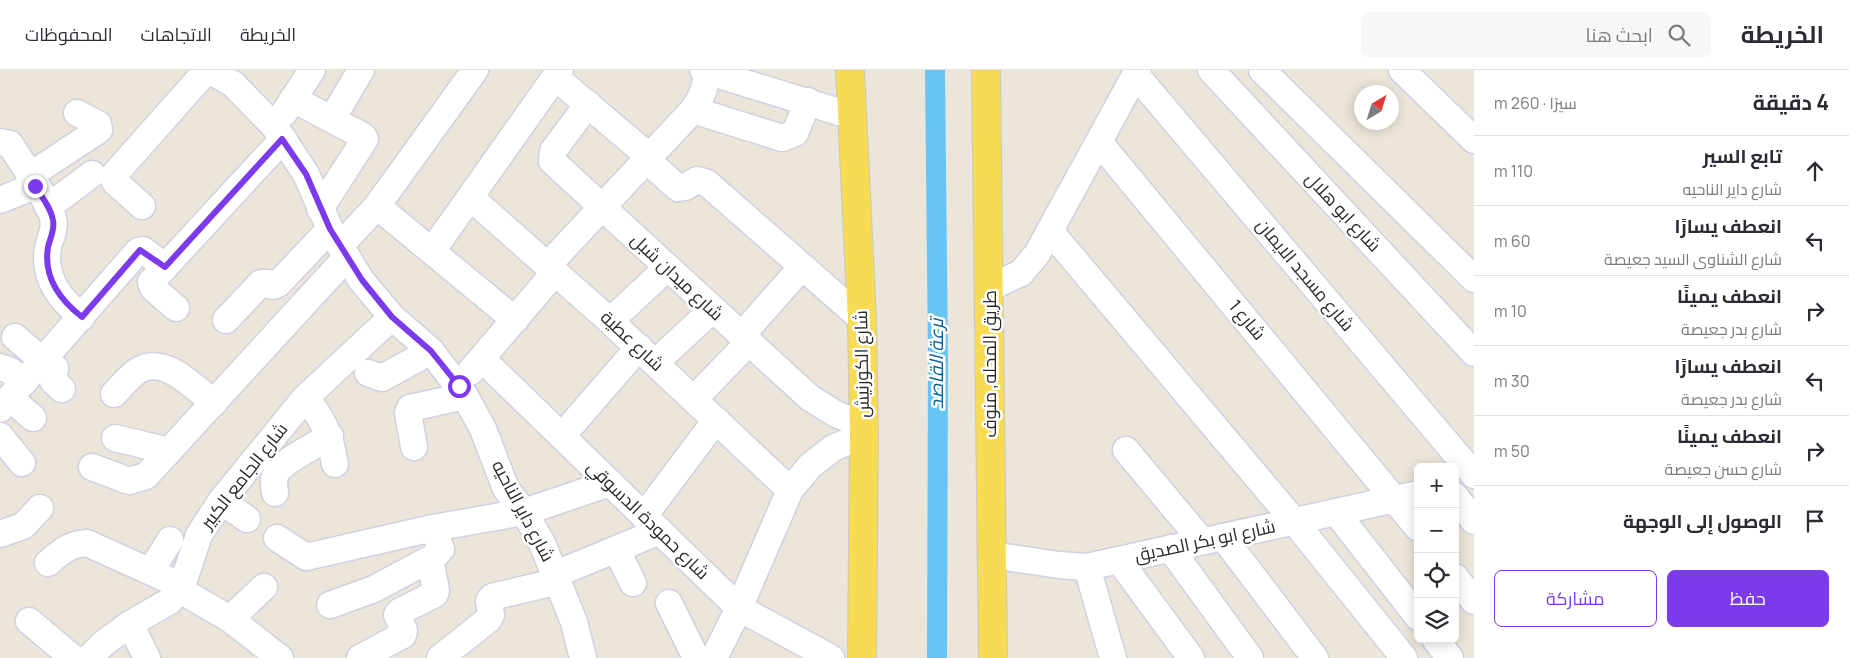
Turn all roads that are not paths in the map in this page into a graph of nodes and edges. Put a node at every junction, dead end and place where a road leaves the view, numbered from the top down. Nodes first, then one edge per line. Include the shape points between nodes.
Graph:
1 (208, 70) edge
2 (312, 70) edge
3 (361, 70) edge
4 (475, 70) edge
5 (850, 70) edge
6 (986, 70) edge
7 (1211, 70) edge
8 (1262, 70) edge
9 (1402, 70) edge
10 (705, 71) edge
11 (1137, 72) edge
12 (558, 73) edge
13 (236, 77) edge
14 (759, 78) edge
15 (294, 98) junction
16 (808, 101) junction
17 (588, 104) junction
18 (693, 110) junction
19 (77, 113) dead end
20 (852, 116) junction
21 (332, 119) junction
22 (279, 133) junction
23 (1474, 140) edge
24 (0, 142) edge
25 (1099, 142) junction
26 (650, 159) junction
27 (92, 174) dead end
28 (38, 190) junction
29 (470, 197) junction
30 (0, 200) edge
31 (142, 206) dead end
32 (376, 206) junction
33 (603, 208) junction
34 (1050, 231) junction
35 (334, 236) junction
36 (432, 251) junction
37 (165, 267) junction
38 (802, 267) junction
39 (668, 268) junction
40 (552, 269) junction
41 (1474, 279) edge
42 (989, 288) junction
43 (176, 308) dead end
44 (712, 310) junction
45 (82, 317) junction
46 (392, 317) junction
47 (862, 319) junction
48 (226, 320) dead end
49 (515, 320) junction
50 (610, 321) junction
51 (15, 338) dead end
52 (745, 340) junction
53 (431, 351) junction
54 (1474, 353) edge
55 (647, 355) junction
56 (482, 359) junction
57 (44, 360) junction
58 (0, 367) edge
59 (368, 372) dead end
60 (62, 389) dead end
61 (462, 391) junction
62 (114, 394) dead end
63 (11, 396) edge
64 (305, 398) junction
65 (694, 399) junction
66 (214, 403) junction
67 (32, 418) dead end
68 (716, 420) junction
69 (864, 430) junction
70 (0, 436) edge
71 (330, 436) junction
72 (562, 436) junction
73 (115, 438) dead end
74 (414, 447) dead end
75 (1126, 450) dead end
76 (169, 451) junction
77 (22, 463) dead end
78 (334, 464) dead end
79 (92, 467) dead end
80 (1474, 476) edge
81 (1474, 481) edge
82 (610, 483) junction
83 (1459, 484) edge
84 (790, 490) junction
85 (275, 493) dead end
86 (1406, 496) edge
87 (221, 501) junction
88 (1459, 501) edge
89 (40, 508) dead end
90 (524, 512) junction
91 (1336, 512) junction
92 (1414, 517) edge
93 (247, 519) dead end
94 (1294, 521) junction
95 (1474, 521) edge
96 (652, 524) junction
97 (432, 528) junction
98 (0, 534) edge
99 (277, 538) dead end
100 (1213, 539) junction
101 (170, 540) dead end
102 (1170, 548) junction
103 (617, 551) junction
104 (991, 555) junction
105 (430, 559) junction
106 (1119, 560) junction
107 (48, 563) dead end
108 (1087, 567) junction
109 (151, 572) junction
110 (557, 578) junction
111 (1459, 582) edge
112 (633, 583) dead end
113 (264, 587) dead end
114 (181, 588) junction
115 (1474, 601) edge
116 (669, 603) dead end
117 (330, 605) dead end
118 (739, 608) junction
119 (1414, 612) edge
120 (230, 619) junction
121 (30, 621) dead end
122 (130, 624) junction
123 (1439, 643) edge
124 (73, 658) edge
125 (89, 658) edge
126 (147, 658) edge
127 (280, 658) edge
128 (360, 658) edge
129 (440, 658) edge
130 (583, 658) edge
131 (696, 658) edge
132 (714, 658) edge
133 (831, 658) edge
134 (862, 658) edge
135 (993, 658) edge
136 (1113, 658) edge
137 (1191, 658) edge
138 (1250, 658) edge
139 (1316, 658) edge
140 (1404, 658) edge
141 (1450, 658) edge

1 - 13 street, شارع داير الناحيه
1 - 31 street via 113,176 115,182
2 - 15 street
3 - 21 street
4 - 32 street
5 - 20 main road, شارع الكورنيش
6 - 42 main road, طريق المحله, منوف
7 - 54 street, شارع ابو هلال
8 - 41 street
9 - 23 street
10 - 14 street
10 - 18 street via 706,85
11 - 25 street
11 - 80 street, شارع مسجد الايمان
12 - 17 street
12 - 29 street
13 - 22 street, شارع داير الناحيه
14 - 16 street
15 - 21 street
15 - 22 street
16 - 18 street via 795,133 782,138
16 - 20 street
17 - 26 street
17 - 33 street, شارع ميدان شبل via 551,158
18 - 26 street
19 - 28 street via 98,124 99,130
20 - 47 main road, شارع الكورنيش
21 - 35 street via 366,139
22 - 35 street, شارع داير الناحيه via 306,174
22 - 37 street
24 - 28 street via 10,144
25 - 34 street
25 - 86 street, شارع 1
26 - 33 street
26 - 38 street via 678,188 685,188 697,180 707,183
27 - 28 street
28 - 30 street
28 - 45 street via 54,229 48,248 48,268 54,288
29 - 36 street
29 - 40 street, شارع عطية
32 - 35 street
32 - 36 street
33 - 39 street, شارع ميدان شبل
33 - 40 street
34 - 42 street via 1037,254 1020,273
34 - 94 street
35 - 46 street, شارع داير الناحيه via 362,280
35 - 48 street via 278,284 261,283
35 - 66 street
36 - 49 street
37 - 43 street via 151,285
37 - 45 street via 140,250
38 - 47 street
38 - 52 street
39 - 44 street, شارع ميدان شبل
39 - 50 street
40 - 49 street
40 - 50 street, شارع عطية
42 - 104 main road, طريق المحله, منوف
44 - 52 street, شارع ميدان شبل
44 - 55 street
45 - 57 street
46 - 53 street, شارع داير الناحيه
46 - 64 street, شارع الجامع الكبير
47 - 69 main road, شارع الكورنيش
49 - 56 street
50 - 55 street, شارع عطية
51 - 57 street
52 - 65 street
52 - 69 street, شارع ميدان شبل via 810,398
53 - 59 street via 382,378
53 - 61 street, شارع داير الناحيه
55 - 65 street, شارع عطية
55 - 72 street
56 - 61 street
56 - 72 street, شارع حمودة الدسوقي
57 - 60 street via 56,370 53,381
57 - 63 street
58 - 63 street via 9,370
61 - 74 street via 410,408
61 - 90 street, شارع داير الناحيه via 482,429 506,489
62 - 66 street via 138,370 161,366
63 - 67 street
64 - 71 street via 316,409
64 - 87 street, شارع الجامع الكبير
65 - 68 street, شارع عطية
66 - 76 street
68 - 84 street, شارع عطية
68 - 96 street
69 - 84 street via 810,466
69 - 134 main road, شارع الكورنيش
70 - 77 street
71 - 78 street
71 - 85 street via 276,473
72 - 82 street, شارع حمودة الدسوقي
73 - 76 street
75 - 100 street
76 - 79 street via 146,476 135,480
81 - 83 street
82 - 90 street
82 - 96 street, شارع حمودة الدسوقي
84 - 118 street
86 - 91 street, شارع ابو بكر الصديق
86 - 92 street, شارع 1
87 - 93 street
87 - 114 street, شارع الجامع الكبير via 194,545
88 - 95 street
89 - 98 street via 23,526
90 - 97 street
90 - 110 street, شارع داير الناحيه
91 - 94 street, شارع ابو بكر الصديق
91 - 119 street
94 - 100 street, شارع ابو بكر الصديق
94 - 140 street
96 - 103 street
96 - 118 street, شارع حمودة الدسوقي
97 - 99 street via 306,558
97 - 105 street via 440,551
100 - 102 street, شارع ابو بكر الصديق
100 - 139 street
101 - 109 street
102 - 106 street, شارع ابو بكر الصديق
102 - 138 street
103 - 110 street
103 - 112 street
104 - 108 street, شارع ابو بكر الصديق
104 - 135 main road, طريق المحله, منوف
105 - 117 street via 374,589
105 - 128 street via 435,594 399,612 403,635
106 - 108 street, شارع ابو بكر الصديق
106 - 137 street
107 - 109 street via 65,549 87,543
108 - 136 street
109 - 114 street
110 - 129 street via 492,597 489,618
110 - 130 street, شارع داير الناحيه via 574,622
111 - 115 street
113 - 120 street
114 - 120 street
114 - 122 street via 170,601
116 - 131 street
118 - 132 street
118 - 133 street, شارع حمودة الدسوقي
120 - 127 street
121 - 124 street
122 - 125 street
122 - 126 street
123 - 141 street

